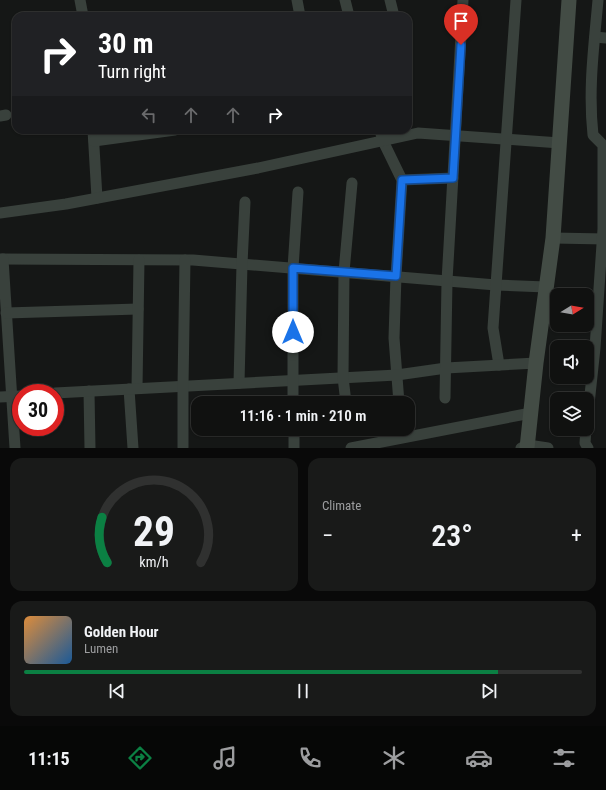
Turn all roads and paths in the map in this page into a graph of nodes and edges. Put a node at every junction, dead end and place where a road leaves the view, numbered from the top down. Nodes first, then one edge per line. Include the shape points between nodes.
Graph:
1 (80, 0) edge
2 (297, 0) edge
3 (345, 0) edge
4 (390, 0) edge
5 (463, 0) edge
6 (516, 0) edge
7 (569, 0) edge
8 (598, 0) edge
9 (82, 12) edge
10 (299, 12) edge
11 (348, 12) edge
12 (393, 12) edge
13 (595, 37) junction
14 (606, 38) edge
15 (110, 134) edge
16 (94, 135) edge
17 (382, 135) edge
18 (456, 136) junction
19 (506, 139) junction
20 (560, 143) junction
21 (453, 178) junction
22 (402, 180) junction
23 (352, 183) dead end
24 (298, 192) dead end
25 (98, 198) junction
26 (246, 202) dead end
27 (0, 214) edge
28 (553, 238) junction
29 (604, 239) edge
30 (1, 259) edge
31 (139, 260) junction
32 (184, 260) junction
33 (242, 264) junction
34 (293, 268) junction
35 (344, 272) junction
36 (396, 276) junction
37 (446, 281) junction
38 (496, 285) junction
39 (546, 287) junction
40 (138, 310) junction
41 (6, 313) junction
42 (536, 363) junction
43 (499, 365) junction
44 (446, 368) junction
45 (397, 375) junction
46 (344, 377) junction
47 (292, 380) junction
48 (239, 383) junction
49 (15, 384) edge
50 (182, 386) junction
51 (133, 389) junction
52 (89, 391) junction
53 (590, 392) edge
54 (64, 393) edge
55 (12, 396) edge
56 (293, 396) edge
57 (345, 396) edge
58 (398, 396) edge
59 (0, 397) edge
60 (445, 398) dead end
61 (530, 412) junction
62 (415, 431) edge
63 (15, 436) edge
64 (294, 436) edge
65 (391, 436) edge
66 (586, 436) edge
67 (183, 447) edge
68 (525, 447) edge
69 (15, 448) edge
70 (90, 448) edge
71 (134, 448) edge
72 (294, 448) edge
73 (351, 448) edge
74 (548, 448) edge
75 (588, 448) edge

1 - 9 street
2 - 10 street
3 - 11 street
4 - 12 street
5 - 18 street
6 - 19 street
7 - 20 street
8 - 13 street
13 - 14 street
13 - 29 street via 590,112 593,135 603,146
15 - 16 street
16 - 25 street
17 - 18 street
17 - 22 street
17 - 25 street via 258,168
18 - 19 street
18 - 21 street
19 - 20 street
19 - 38 street
20 - 28 street
21 - 22 street
21 - 37 street
22 - 36 street
23 - 35 street
24 - 34 street
25 - 27 street
26 - 33 street
28 - 29 street
28 - 39 street
29 - 53 street
30 - 31 street
30 - 41 street
31 - 32 street
31 - 40 street
32 - 33 street
32 - 50 street
33 - 34 street
33 - 48 street
34 - 35 street
34 - 47 street
35 - 36 street
35 - 46 street
36 - 37 street
36 - 45 street via 394,338
37 - 38 street
37 - 44 street
38 - 39 street
38 - 43 street via 493,328
39 - 42 street
40 - 41 street
40 - 51 street
41 - 49 street
42 - 43 street
42 - 61 street
43 - 44 street
44 - 45 street
44 - 60 street
45 - 46 street
45 - 58 street
46 - 47 street
46 - 57 street
47 - 48 street
47 - 56 street
48 - 50 street
50 - 51 street
50 - 67 street
51 - 52 street
51 - 71 street
52 - 54 street
52 - 70 street
55 - 59 street
61 - 62 street
61 - 68 street
63 - 69 street
64 - 72 street
65 - 73 street
66 - 75 street
68 - 74 street

